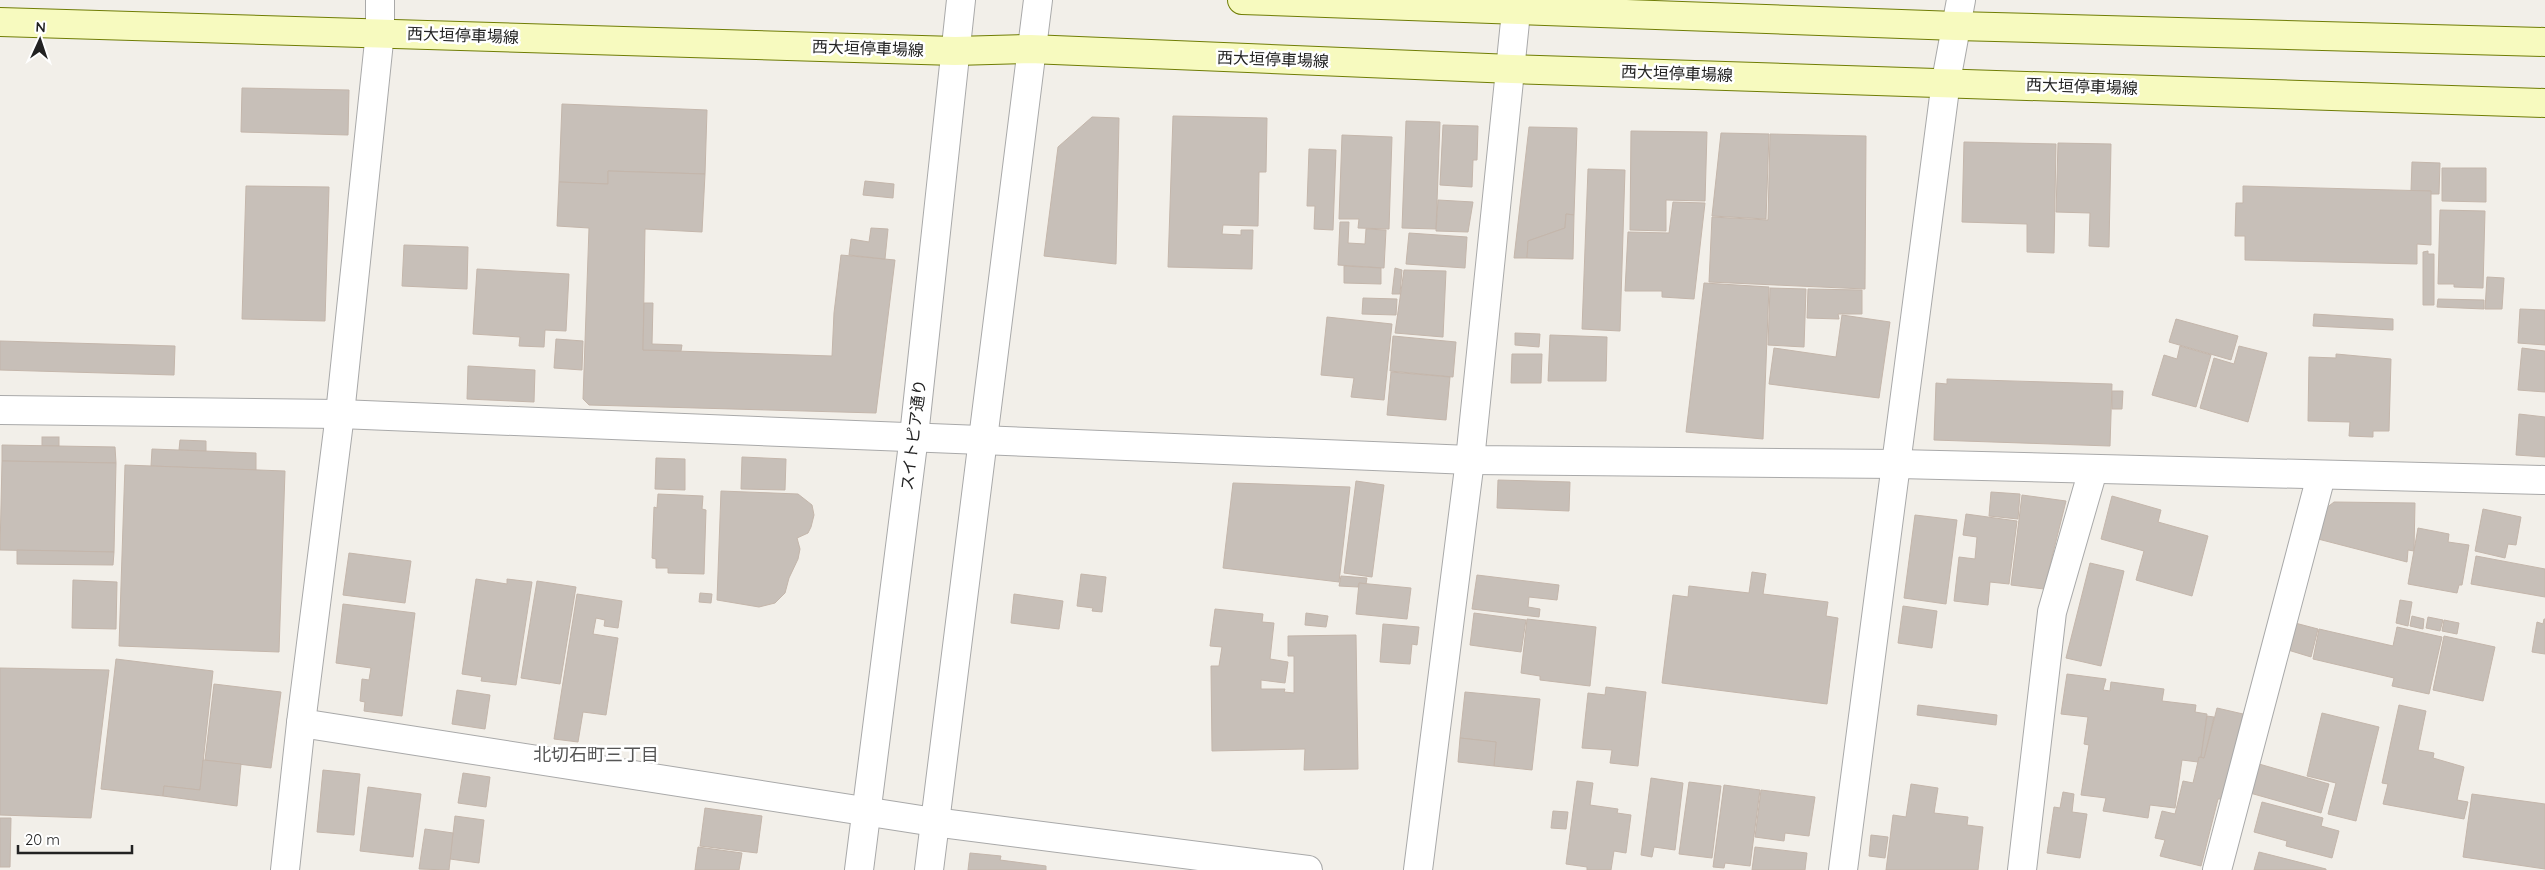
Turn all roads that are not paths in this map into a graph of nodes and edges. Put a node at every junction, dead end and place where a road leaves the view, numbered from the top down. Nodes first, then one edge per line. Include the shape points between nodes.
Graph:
1 (380, 0) edge
2 (961, 0) edge
3 (1038, 0) edge
4 (1242, 0) edge
5 (1407, 3) edge
6 (1516, 12) junction
7 (1958, 13) edge
8 (0, 22) edge
9 (380, 32) junction
10 (2545, 42) edge
11 (1030, 49) junction
12 (955, 51) junction
13 (1512, 69) junction
14 (1946, 81) junction
15 (2545, 103) edge
16 (0, 410) edge
17 (340, 414) junction
18 (914, 436) junction
19 (983, 439) junction
20 (1470, 460) junction
21 (1898, 464) junction
22 (2093, 470) junction
23 (2321, 476) junction
24 (2545, 480) edge
25 (301, 723) junction
26 (867, 811) junction
27 (934, 822) junction
28 (286, 870) edge
29 (859, 870) edge
30 (929, 870) edge
31 (1308, 870) edge
32 (1418, 870) edge
33 (1842, 870) edge
34 (2022, 870) edge
35 (2217, 870) edge

1 - 9 street
2 - 12 street, スイトピア通り
3 - 11 street
4 - 5 main road
5 - 6 main road
6 - 7 main road
6 - 13 street
7 - 10 main road
7 - 14 street
8 - 9 main road, 西大垣停車場線
9 - 12 main road, 西大垣停車場線
9 - 17 street
11 - 12 main road, 西大垣停車場線
11 - 13 main road, 西大垣停車場線
11 - 19 street
12 - 18 street, スイトピア通り
13 - 14 main road, 西大垣停車場線
13 - 20 street
14 - 15 main road, 西大垣停車場線
14 - 21 street
16 - 17 street
17 - 18 street
17 - 25 street
18 - 19 street
18 - 26 street, スイトピア通り
19 - 20 street
19 - 27 street
20 - 21 street
20 - 32 street
21 - 22 street
21 - 33 street
22 - 23 street
22 - 34 street via 2052,612
23 - 24 street
23 - 35 street
25 - 26 street
25 - 28 street
26 - 27 street
26 - 29 street, スイトピア通り
27 - 30 street
27 - 31 street

